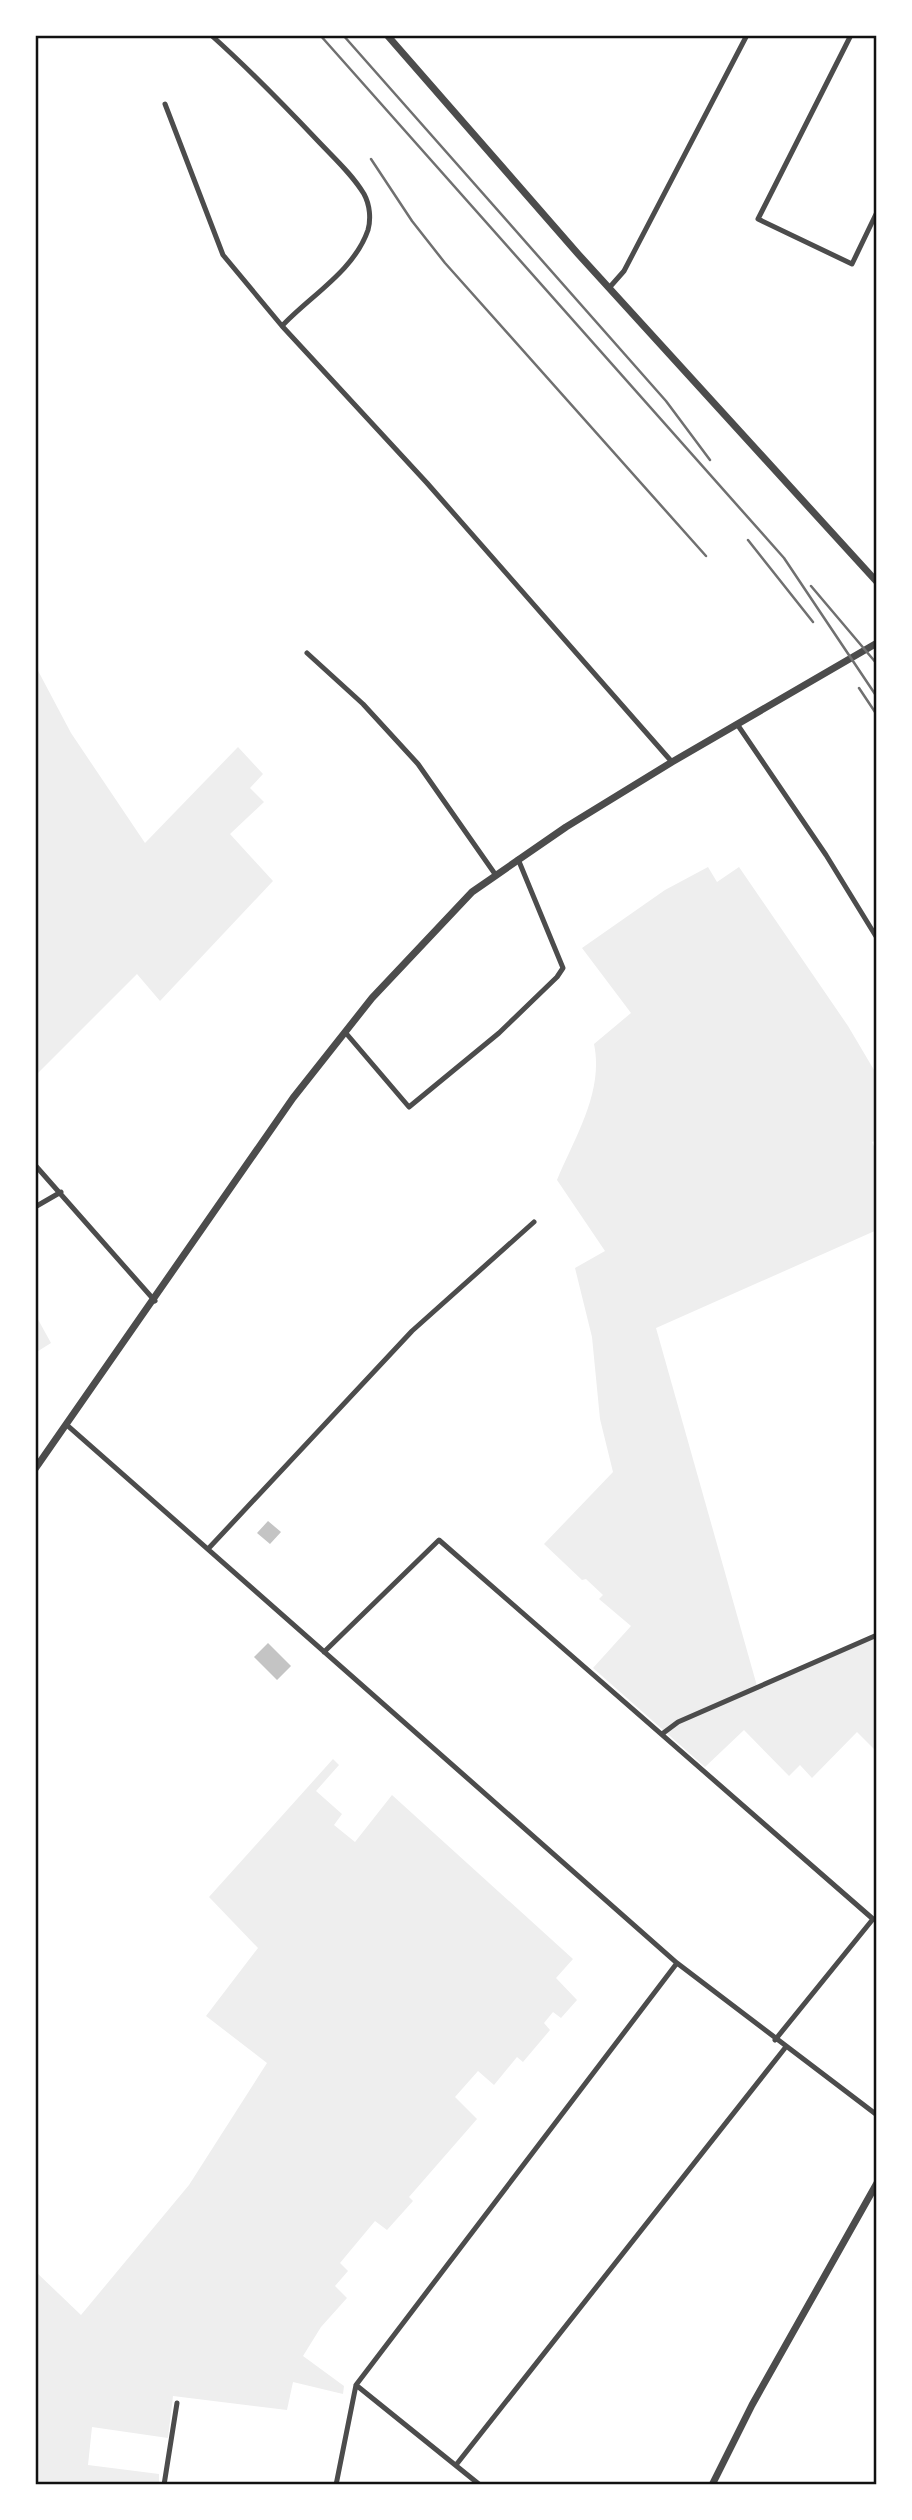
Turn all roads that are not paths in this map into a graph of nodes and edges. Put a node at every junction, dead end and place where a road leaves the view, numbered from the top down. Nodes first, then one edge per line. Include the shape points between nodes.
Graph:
1 (211, 35) edge
2 (387, 35) edge
3 (747, 35) edge
4 (851, 35) edge
5 (165, 104) dead end
6 (877, 212) edge
7 (609, 288) junction
8 (282, 326) junction
9 (877, 582) edge
10 (877, 643) edge
11 (307, 653) dead end
12 (737, 724) junction
13 (672, 762) junction
14 (519, 859) junction
15 (495, 874) junction
16 (877, 938) edge
17 (345, 1032) junction
18 (35, 1165) edge
19 (61, 1192) junction
20 (35, 1207) edge
21 (534, 1222) dead end
22 (155, 1301) junction
23 (67, 1425) junction
24 (35, 1469) edge
25 (208, 1549) junction
26 (877, 1635) edge
27 (324, 1652) junction
28 (662, 1734) junction
29 (677, 1962) junction
30 (775, 2039) junction
31 (785, 2048) junction
32 (877, 2115) edge
33 (877, 2183) edge
34 (356, 2385) junction
35 (177, 2403) dead end
36 (456, 2465) junction
37 (164, 2485) edge
38 (336, 2485) edge
39 (480, 2485) edge
40 (712, 2485) edge

1 - 8 street via 256,75 351,176 365,196 370,215 357,251
2 - 7 street
3 - 7 street via 631,259
4 - 6 street via 758,219 852,264
5 - 8 street via 223,255
7 - 9 street
8 - 13 street
10 - 12 street
11 - 15 street via 372,713 418,764
12 - 13 street
12 - 16 street
13 - 14 street
14 - 15 street
14 - 17 street via 563,968 557,978 409,1107
15 - 17 street via 404,961
17 - 22 street via 231,1185
18 - 19 street
19 - 20 street
19 - 22 street
21 - 25 street via 412,1331
22 - 23 street
23 - 24 street
23 - 25 street
25 - 27 street
26 - 28 street via 678,1722
27 - 28 street via 439,1539
27 - 29 street
28 - 30 street via 873,1919
29 - 30 street
29 - 34 street
30 - 31 street
31 - 32 street
31 - 36 street
33 - 40 street
34 - 36 street
34 - 38 street
35 - 37 street
36 - 39 street

